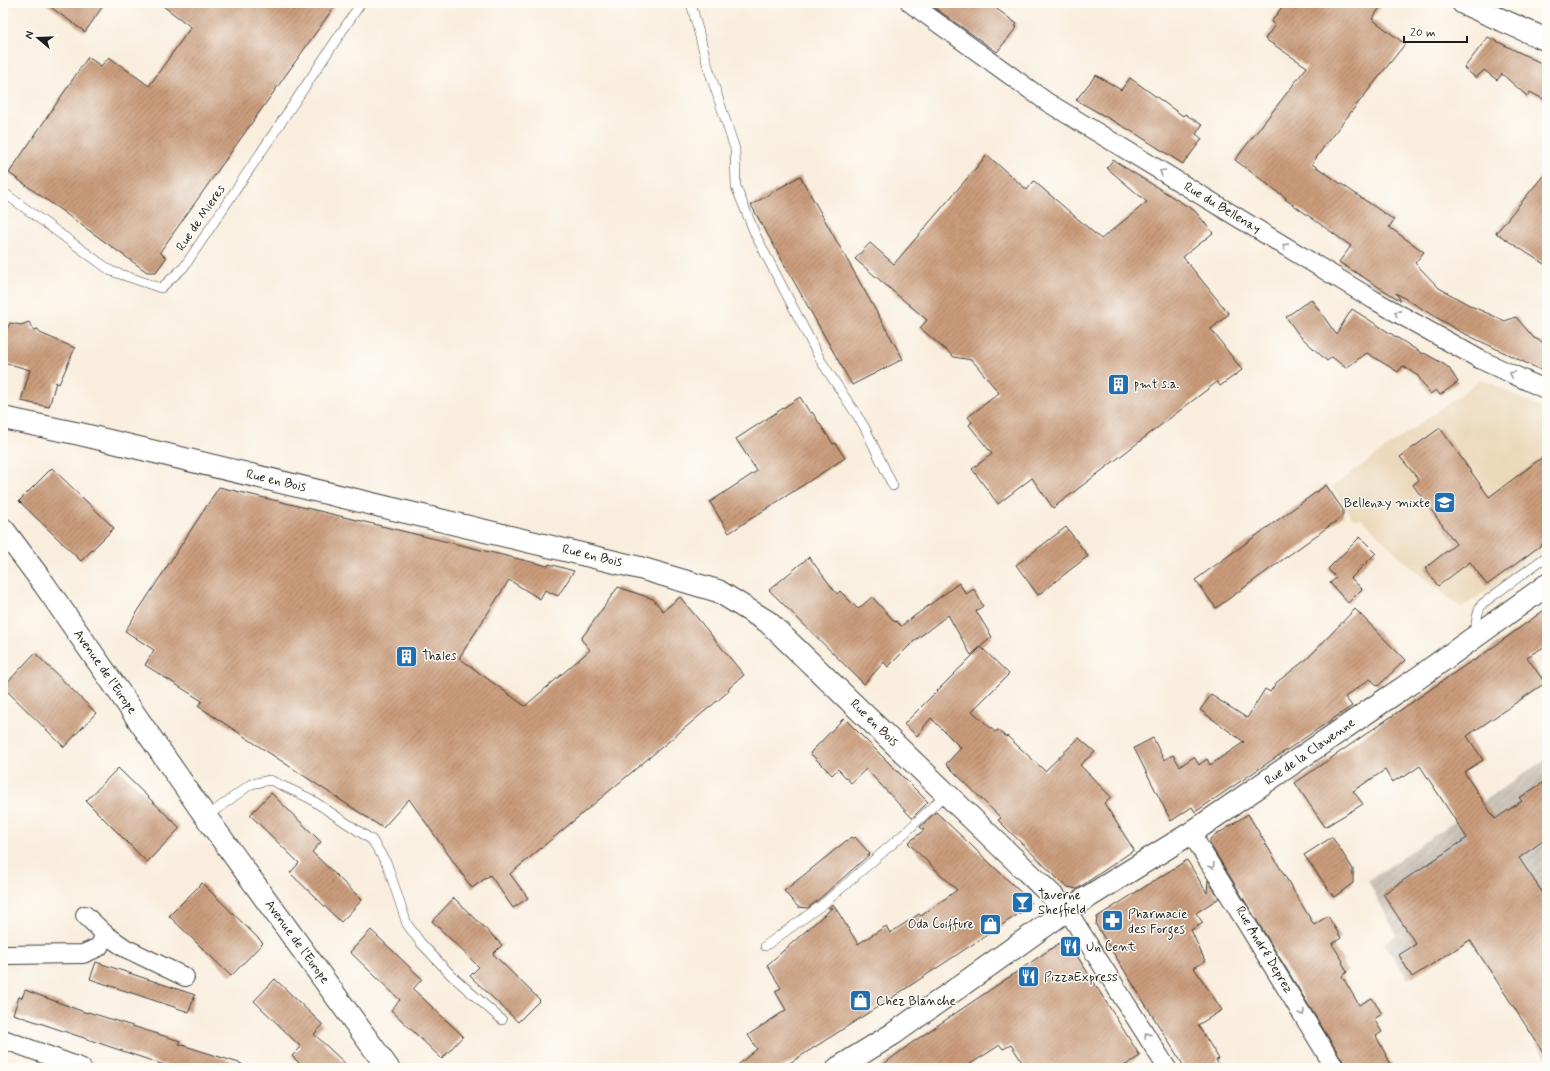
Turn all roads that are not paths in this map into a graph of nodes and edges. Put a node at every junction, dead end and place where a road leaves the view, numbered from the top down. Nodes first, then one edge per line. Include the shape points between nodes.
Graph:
1 (360, 3) edge
2 (691, 3) edge
3 (910, 3) edge
4 (1463, 3) edge
5 (1547, 40) edge
6 (3, 192) edge
7 (1547, 390) edge
8 (3, 418) edge
9 (893, 486) dead end
10 (3, 529) edge
11 (1547, 556) edge
12 (1547, 585) edge
13 (1475, 638) junction
14 (947, 793) junction
15 (206, 817) junction
16 (1191, 833) junction
17 (1066, 910) junction
18 (85, 915) dead end
19 (105, 934) junction
20 (765, 946) dead end
21 (4, 957) edge
22 (185, 977) dead end
23 (502, 1020) dead end
24 (3, 1040) edge
25 (82, 1068) edge
26 (388, 1068) edge
27 (838, 1068) edge
28 (1167, 1068) edge
29 (1335, 1068) edge

1 - 6 lane, Rue de Mieres via 184,267 161,288 111,271
2 - 9 lane via 708,67 735,149 736,187 756,236 821,361 864,426
7 -> 3 street, Rue du Bellenay via 1481,360 1374,300 1047,102
4 - 5 street
8 - 14 street, Rue en Bois via 80,434 640,568 718,591 768,622
10 - 15 street, Avenue de l'Europe
11 - 13 lane via 1482,604 1476,621
12 - 13 street, Rue de la Clawenne
13 - 16 street, Rue de la Clawenne
14 - 17 street, Rue en Bois
14 - 20 lane via 822,905
15 - 23 lane via 251,784 270,780 309,798 372,840 387,864 407,924 420,942 451,975
15 - 26 street, Avenue de l'Europe
16 - 17 street, Rue de la Clawenne
16 -> 29 street, Rue André Deprez
17 - 27 street, Rue de la Clawenne via 893,1034
28 -> 17 street
18 - 19 street
19 - 21 street via 99,947 83,954
19 - 22 street via 125,948
24 - 25 street

